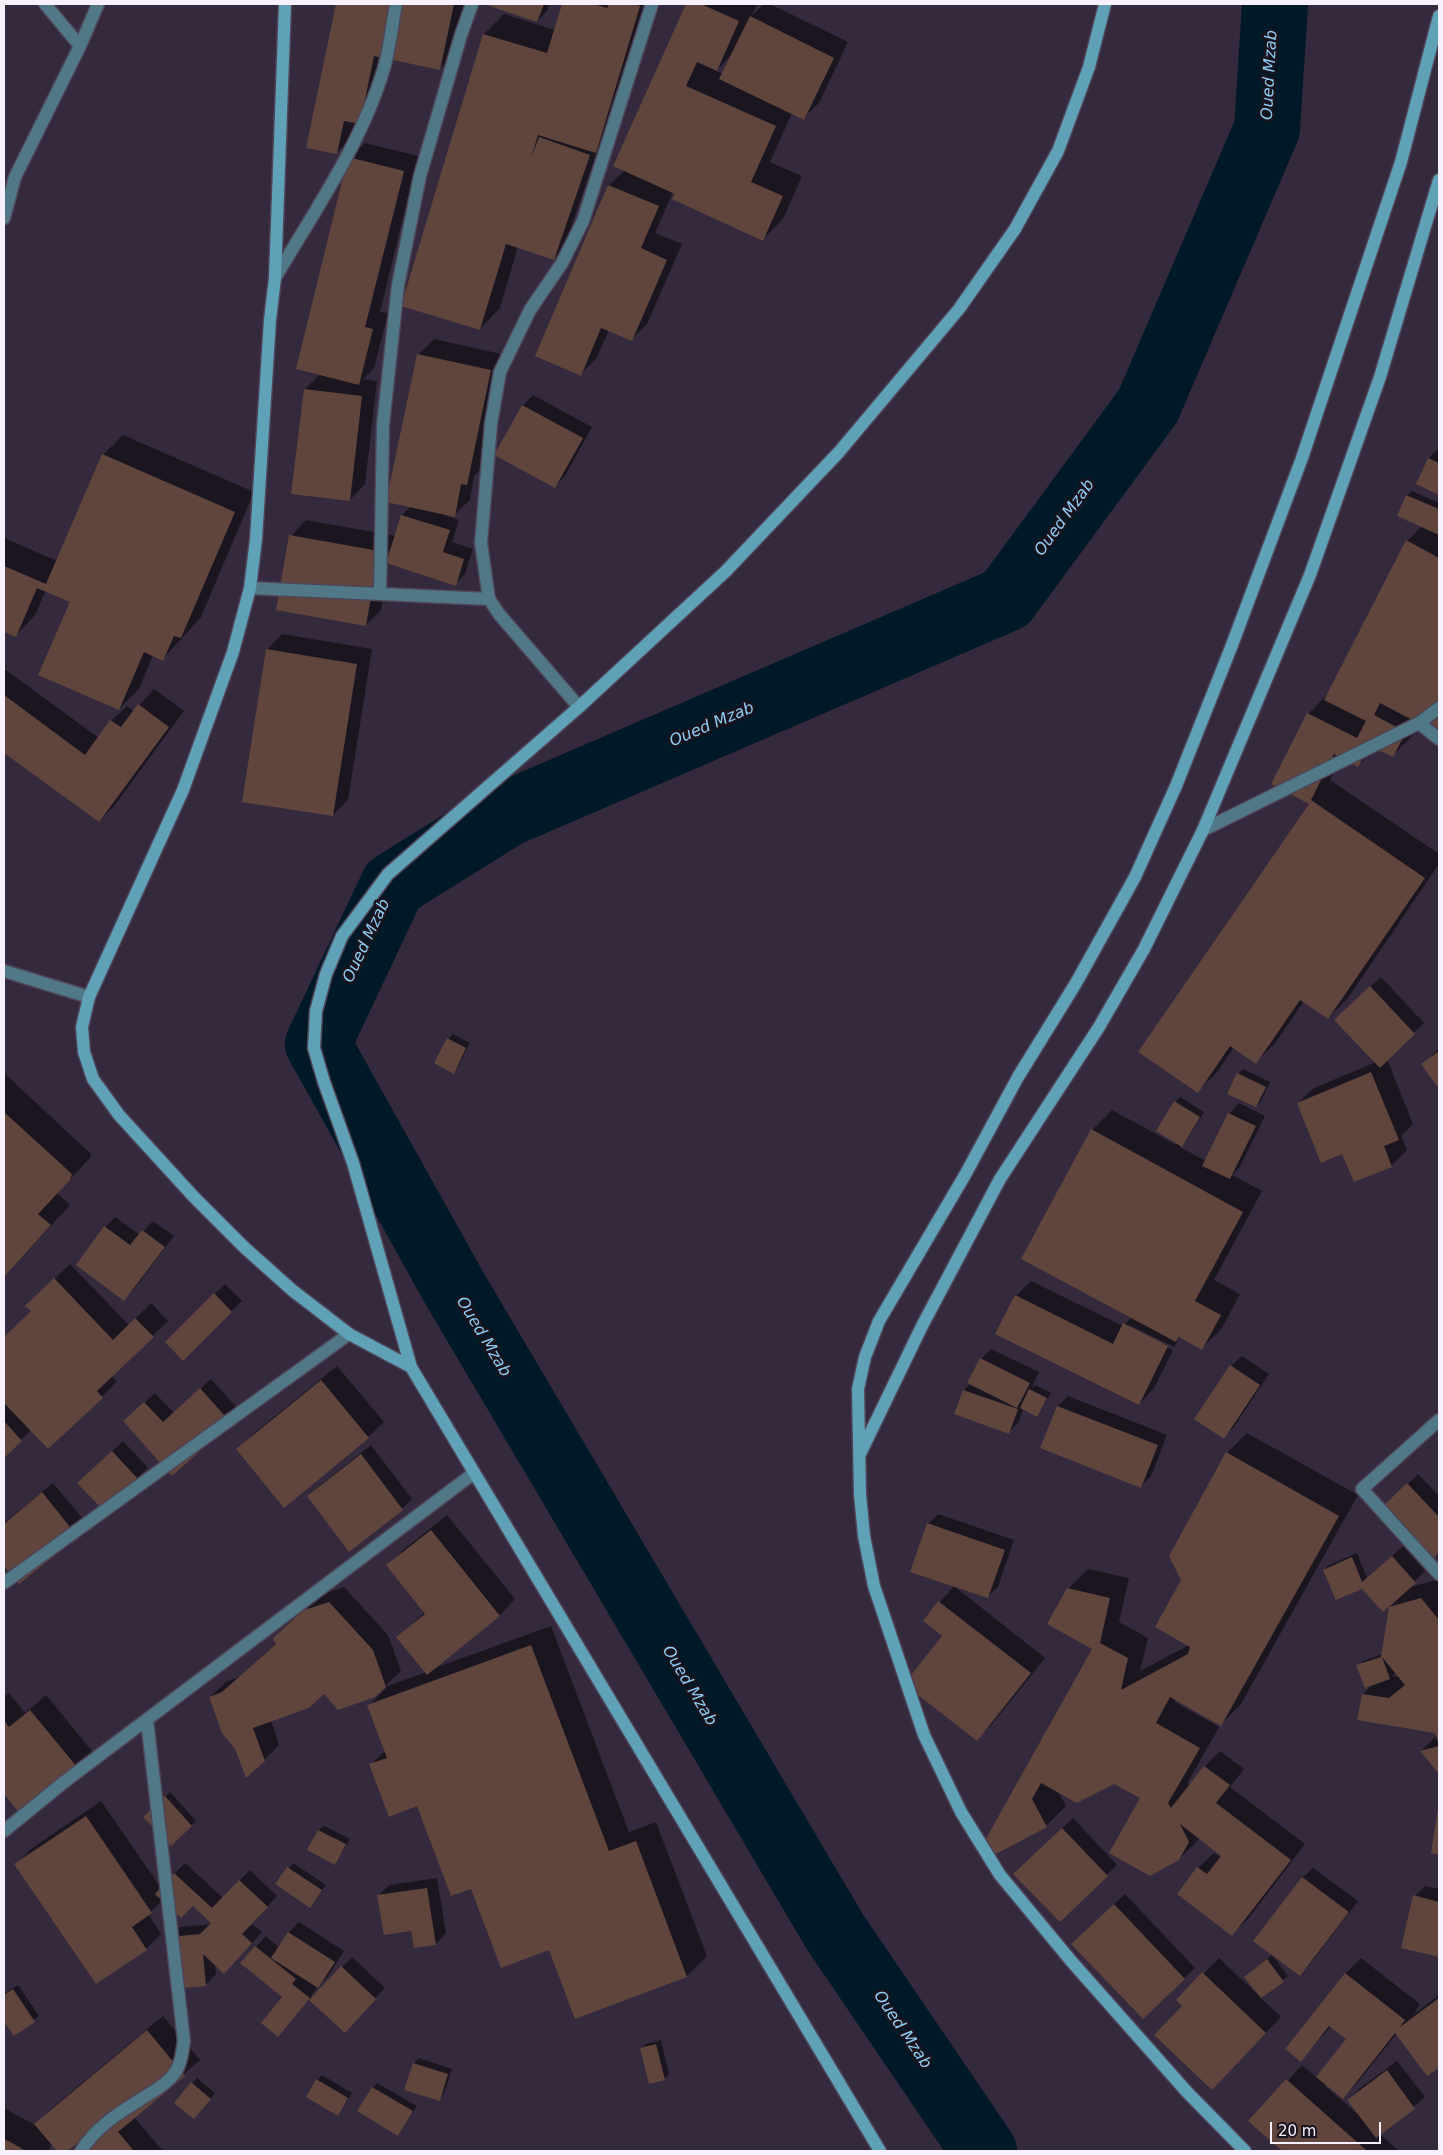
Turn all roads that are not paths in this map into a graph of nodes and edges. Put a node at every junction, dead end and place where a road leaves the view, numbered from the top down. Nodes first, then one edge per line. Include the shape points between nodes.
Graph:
1 (45, 4) edge
2 (98, 4) edge
3 (286, 4) edge
4 (396, 4) edge
5 (472, 4) edge
6 (652, 4) edge
7 (1106, 4) edge
8 (1439, 16) edge
9 (80, 46) junction
10 (1439, 180) edge
11 (4, 218) edge
12 (275, 278) junction
13 (250, 588) junction
14 (380, 594) junction
15 (489, 599) junction
16 (579, 707) junction
17 (1439, 708) edge
18 (1419, 724) junction
19 (1439, 739) edge
20 (1203, 830) junction
21 (4, 971) edge
22 (89, 997) junction
23 (349, 1334) junction
24 (412, 1367) junction
25 (1439, 1420) edge
26 (860, 1455) junction
27 (474, 1473) junction
28 (1439, 1574) edge
29 (4, 1583) edge
30 (147, 1720) junction
31 (4, 1832) edge
32 (81, 2151) edge
33 (880, 2151) edge
34 (1245, 2151) edge

1 - 9 street
2 - 9 street
3 - 12 main road
4 - 12 street via 384,67 365,120
5 - 14 street via 420,176 398,285 383,425
6 - 15 street via 583,221 562,263 530,310 500,372 491,424 481,543
7 - 16 main road via 1089,67 1058,150 1015,229 959,309 840,452 726,571
8 - 26 main road via 1401,162 1315,420 1183,769 1126,894 879,1321 865,1357 858,1389
9 - 11 street via 15,177
10 - 20 main road via 1380,377 1310,575
12 - 13 main road
13 - 14 street
13 - 22 main road via 233,652 183,790
14 - 15 street
15 - 16 street
16 - 24 main road via 388,874 342,936 326,974 316,1011 314,1048 353,1163
17 - 18 street
18 - 19 street
18 - 20 street
20 - 26 main road via 1144,949 1099,1027 1000,1179 922,1326
21 - 22 street
22 - 23 main road via 82,1026 84,1052 93,1079 120,1115 245,1248
23 - 24 main road
23 - 29 street
24 - 27 main road
25 - 28 street via 1362,1489
26 - 34 main road via 863,1527 874,1586 924,1736 961,1812 1000,1875 1072,1962 1187,2092
27 - 30 street
27 - 33 main road
30 - 31 street
30 - 32 street via 184,2041 180,2062 173,2075 114,2116 88,2139

